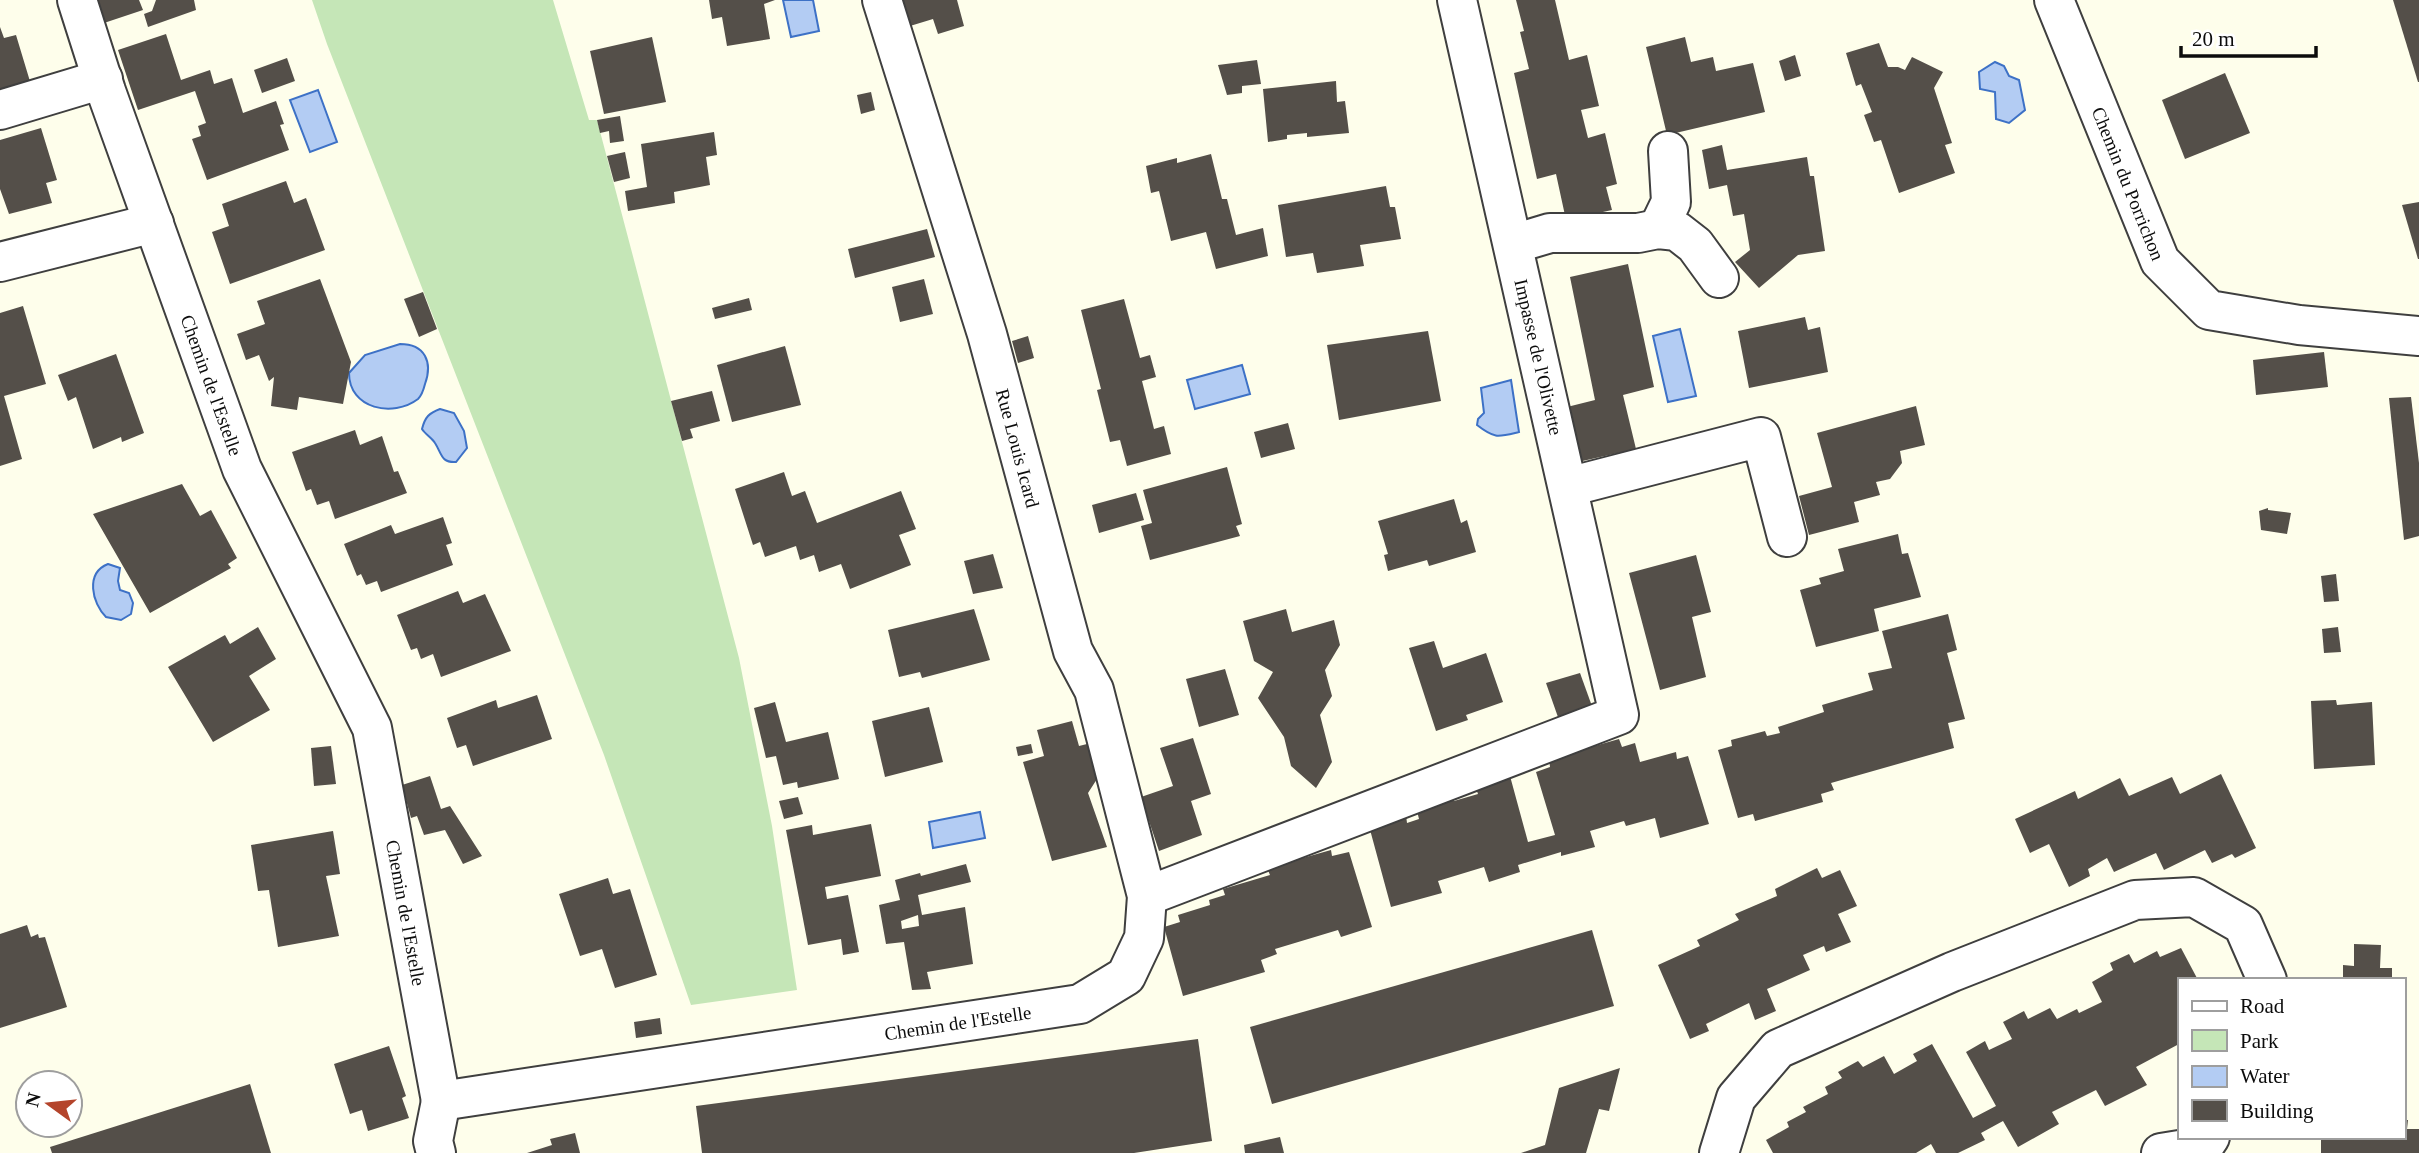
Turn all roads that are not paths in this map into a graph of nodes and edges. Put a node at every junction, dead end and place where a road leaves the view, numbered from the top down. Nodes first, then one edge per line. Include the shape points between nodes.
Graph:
1 (77, 0) edge
2 (882, 0) edge
3 (1457, 0) edge
4 (2054, 0) edge
5 (103, 79) junction
6 (0, 110) edge
7 (1668, 151) dead end
8 (154, 223) junction
9 (1658, 229) junction
10 (1513, 244) junction
11 (0, 262) edge
12 (1719, 278) dead end
13 (2419, 335) edge
14 (1568, 487) junction
15 (1787, 537) dead end
16 (1147, 897) junction
17 (2266, 978) edge
18 (441, 1101) junction
19 (2208, 1146) edge
20 (436, 1153) edge
21 (1719, 1153) edge
22 (2161, 1153) edge

1 - 5 street, Chemin de l'Estelle
2 - 16 street, Rue Louis Icard via 987,334 1073,651 1094,691
3 - 10 street, Impasse de l'Olivette
4 - 13 street, Chemin du Porrichon via 2160,261 2209,310 2299,325
5 - 6 street
5 - 8 street, Chemin de l'Estelle
7 - 9 street via 1671,202
8 - 11 street
8 - 18 street, Chemin de l'Estelle via 242,469 372,728
9 - 10 street via 1550,233
9 - 12 street via 1677,231 1695,245
10 - 14 street, Impasse de l'Olivette
14 - 15 street via 1762,437
14 - 16 street, Impasse de l'Olivette via 1619,715
16 - 18 street, Chemin de l'Estelle via 1144,938 1126,976 1080,1004
17 - 21 street via 2243,925 2194,897 2135,900 1952,972 1777,1049 1736,1098
18 - 20 street via 433,1141
19 - 22 street

